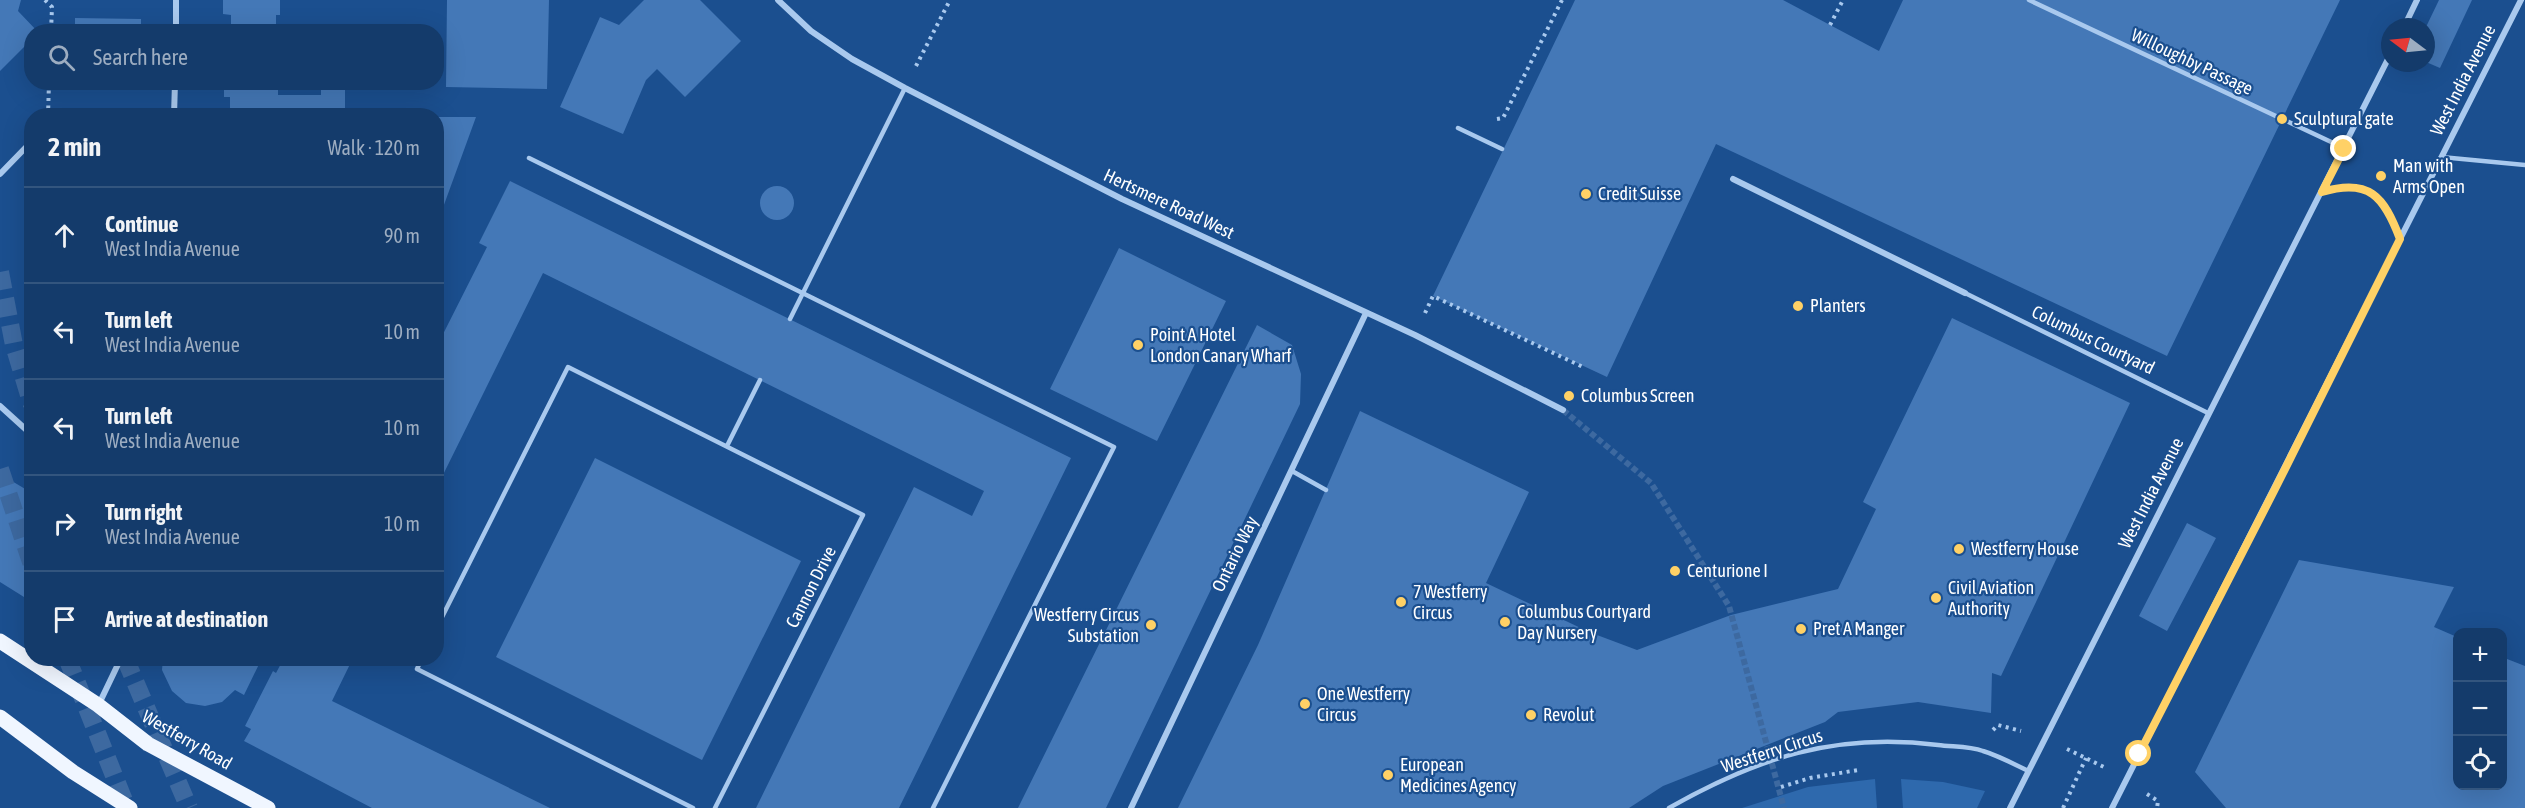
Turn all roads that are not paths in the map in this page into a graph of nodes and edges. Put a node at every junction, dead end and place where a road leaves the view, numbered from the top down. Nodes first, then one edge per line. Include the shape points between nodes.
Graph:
1 (176, 0) edge
2 (778, 0) edge
3 (2029, 0) edge
4 (2417, 0) edge
5 (2521, 0) edge
6 (2408, 18) edge
7 (176, 24) edge
8 (2382, 72) edge
9 (905, 88) junction
10 (174, 90) edge
11 (174, 108) edge
12 (1458, 128) road end
13 (24, 149) edge
14 (1502, 149) dead end
15 (2344, 149) junction
16 (2441, 157) junction
17 (529, 158) dead end
18 (2525, 165) edge
19 (0, 174) edge
20 (1733, 179) dead end
21 (2322, 192) junction
22 (2400, 239) junction
23 (804, 292) junction
24 (1965, 293) joint
25 (1366, 313) junction
26 (790, 319) dead end
27 (760, 380) dead end
28 (0, 406) edge
29 (1563, 410) tunnel mouth
30 (2208, 413) junction
31 (24, 428) edge
32 (727, 446) junction
33 (1292, 471) junction
34 (1326, 490) dead end
35 (444, 613) edge
36 (0, 641) edge
37 (24, 657) edge
38 (38, 666) edge
39 (117, 666) edge
40 (418, 666) edge
41 (98, 705) junction
42 (0, 717) edge
43 (2028, 771) junction
44 (130, 808) edge
45 (268, 808) edge
46 (693, 808) edge
47 (716, 808) edge
48 (933, 808) edge
49 (1131, 808) edge
50 (1669, 808) edge
51 (2010, 808) edge
52 (2112, 808) edge

1 - 7 street
2 - 9 street, Hertsmere Road West via 811,31
3 - 15 lane, Willoughby Passage
4 - 6 street
5 - 16 street, West India Avenue
8 - 15 street, West India Avenue
9 - 23 lane
9 - 25 street, Hertsmere Road West via 1122,199
10 - 11 street
12 - 14 lane
13 - 19 street
15 - 21 street, West India Avenue
16 - 18 lane
16 - 22 street, West India Avenue
17 - 23 lane
20 - 24 street
21 - 22 street via 2343,186 2374,195 2390,212
21 - 30 street, West India Avenue
22 - 52 street, West India Avenue
23 - 26 lane
23 - 48 lane via 1114,447
24 - 30 lane, Columbus Courtyard
25 - 29 street, Hertsmere Road West
25 - 33 street, Ontario Way
27 - 32 lane
28 - 31 street
30 - 43 street, West India Avenue
32 - 35 lane, Cannon Drive via 568,367
32 - 47 lane, Cannon Drive via 863,515
33 - 34 lane
33 - 49 street, Ontario Way
36 - 37 main road, Westferry Road
38 - 41 main road, Westferry Road
39 - 41 street
40 - 46 lane via 417,669
41 - 45 main road, Westferry Road via 148,744
42 - 44 main road via 73,772
43 - 50 lane, Westferry Circus via 1978,750 1873,740 1801,751 1752,767
43 - 51 street, West India Avenue

